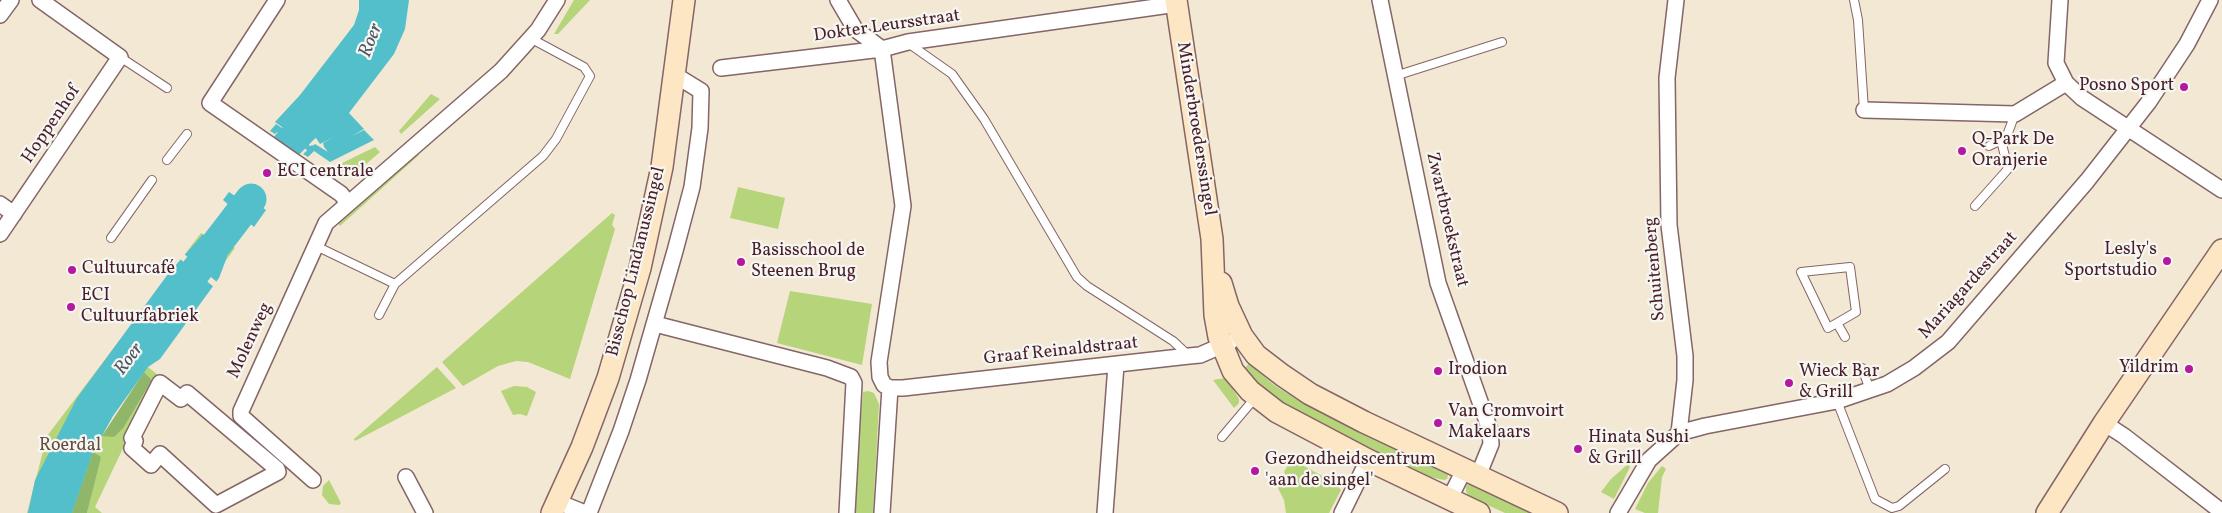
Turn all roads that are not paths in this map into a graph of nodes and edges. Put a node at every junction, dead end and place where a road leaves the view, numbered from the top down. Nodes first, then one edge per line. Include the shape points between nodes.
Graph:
1 (11, 0) edge
2 (40, 0) edge
3 (277, 0) edge
4 (557, 0) edge
5 (684, 0) edge
6 (838, 0) edge
7 (1380, 0) edge
8 (1676, 0) edge
9 (1854, 0) edge
10 (2060, 0) edge
11 (2210, 0) edge
12 (1176, 2) edge
13 (0, 15) edge
14 (530, 38) junction
15 (908, 42) junction
16 (1502, 42) dead end
17 (882, 49) junction
18 (120, 57) junction
19 (721, 68) dead end
20 (675, 75) junction
21 (1395, 76) junction
22 (2066, 83) junction
23 (167, 88) dead end
24 (1864, 110) joint
25 (2015, 114) junction
26 (2128, 128) junction
27 (187, 134) dead end
28 (2001, 140) junction
29 (1989, 146) dead end
30 (166, 160) dead end
31 (152, 180) dead end
32 (2222, 190) edge
33 (0, 204) edge
34 (348, 204) junction
35 (1975, 206) dead end
36 (14, 214) junction
37 (0, 234) edge
38 (111, 238) dead end
39 (316, 246) junction
40 (2222, 250) edge
41 (1214, 258) junction
42 (394, 284) junction
43 (379, 315) dead end
44 (1837, 323) junction
45 (655, 324) junction
46 (1242, 336) junction
47 (1845, 337) dead end
48 (1222, 346) junction
49 (1190, 356) junction
50 (1116, 365) junction
51 (1862, 368) dead end
52 (886, 385) junction
53 (1870, 390) junction
54 (1256, 396) junction
55 (1837, 401) junction
56 (2104, 423) junction
57 (1679, 433) junction
58 (1222, 437) dead end
59 (132, 438) joint
60 (1368, 460) junction
61 (1946, 470) dead end
62 (1471, 473) junction
63 (406, 477) dead end
64 (312, 480) dead end
65 (1449, 500) junction
66 (555, 507) edge
67 (2222, 512) edge
68 (425, 513) edge
69 (585, 513) edge
70 (589, 513) edge
71 (848, 513) edge
72 (882, 513) edge
73 (1105, 513) edge
74 (1342, 513) edge
75 (1468, 513) edge
76 (1479, 513) edge
77 (1557, 513) edge
78 (1618, 513) edge
79 (2047, 513) edge

1 - 13 street
2 - 18 street
3 - 34 street via 210,102 341,194
4 - 14 street, Molenweg
5 - 20 main road, Bisschop Lindanussingel
6 - 17 street via 856,29
7 - 21 street, Zwartbroekstraat
8 - 57 street, Schuitenberg via 1667,78 1669,225 1685,356
9 - 24 lane
10 - 22 street via 2056,63
11 - 26 street, Mariagardestraat via 2187,44
12 - 15 street, Dokter Leursstraat
12 - 41 main road, Minderbroederssingel
14 - 34 street, Molenweg via 501,71
14 - 42 lane via 584,67 590,76 556,139 543,156
15 - 17 street, Dokter Leursstraat
15 - 49 lane via 952,74 984,120 1078,277
16 - 21 lane
17 - 19 street, Dokter Leursstraat
17 - 52 street via 903,206 879,362
18 - 23 lane
18 - 36 street, Hoppenhof
20 - 45 street, Bisschop Lindanussingel via 701,91 700,128 692,187
20 - 66 main road, Bisschop Lindanussingel via 662,167 640,268 608,378
21 - 62 street, Zwartbroekstraat via 1438,283 1490,430 1491,444
22 - 25 street
22 - 26 street via 2082,98
24 - 25 street
25 - 28 lane via 2006,138
26 - 32 street
26 - 53 street, Mariagardestraat via 2087,181 1948,342 1907,372
27 - 30 lane
28 - 29 lane
28 - 35 lane via 2008,169
31 - 38 lane
33 - 36 street
34 - 39 street, Molenweg via 326,222
36 - 37 street, Hoppenhof
39 - 42 lane
39 - 64 street, Molenweg via 241,411 241,416
40 - 56 main road
41 - 46 main road, Minderbroederssingel via 1228,306
41 - 48 main road, Minderbroederssingel via 1214,315
42 - 43 lane
44 - 44 lane via 1856,312 1850,267 1801,272 1828,328
44 - 47 lane
45 - 70 street, Bisschop Lindanussingel via 621,430
45 - 71 street via 848,375 854,383
46 - 48 street, Graaf Reinaldstraat
46 - 62 main road, Minderbroederssingel via 1256,355 1310,394
48 - 49 street, Graaf Reinaldstraat
48 - 54 main road, Minderbroederssingel via 1233,371
49 - 50 street, Graaf Reinaldstraat
50 - 52 street, Graaf Reinaldstraat via 903,388
50 - 73 street
51 - 53 lane
52 - 72 street
53 - 55 street, Mariagardestraat
54 - 58 lane
54 - 60 main road, Minderbroederssingel via 1277,412
55 - 57 street, Mariagardestraat
55 - 61 lane via 1876,500 1892,508 1900,506
56 - 67 street
56 - 79 main road
57 - 78 street via 1649,460
59 - 59 street via 135,441 132,448 151,465 160,454 216,505 278,472 187,393 181,399 160,383
60 - 65 main road, Minderbroederssingel
60 - 74 street
62 - 65 street, Zwartbroekstraat
62 - 77 main road, Minderbroederssingel
63 - 68 street
65 - 75 main road
65 - 76 main road
66 - 69 street

